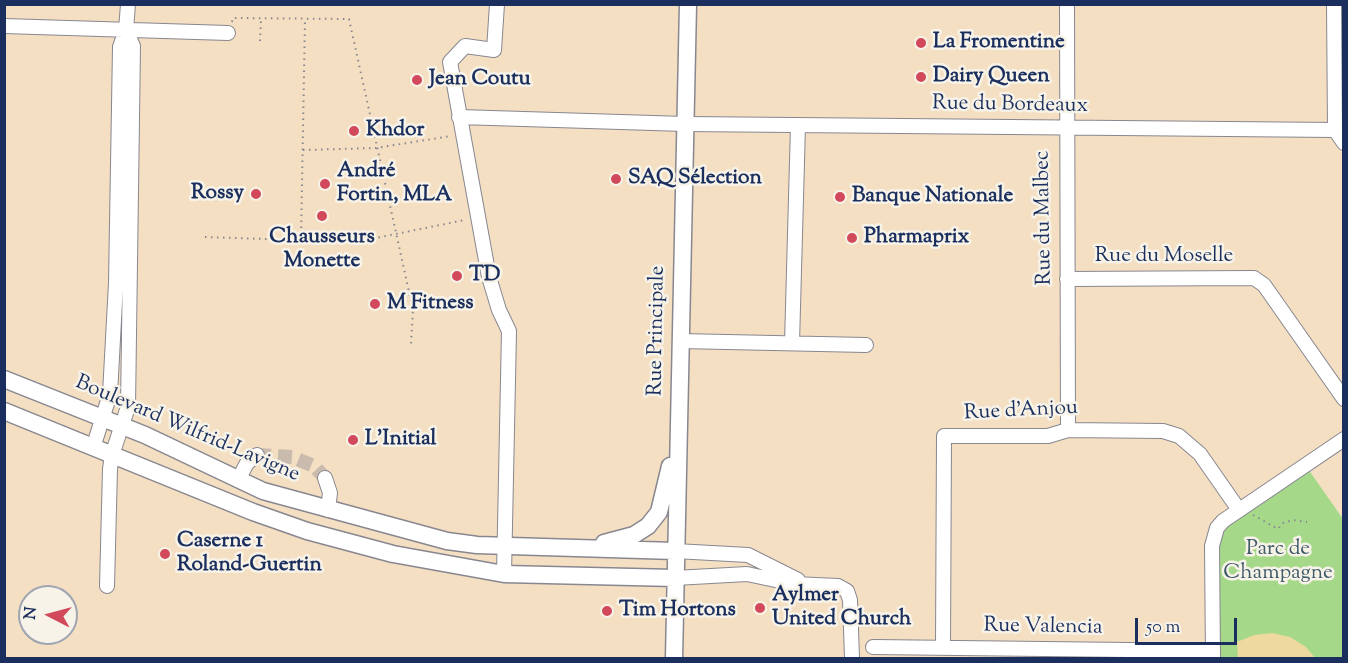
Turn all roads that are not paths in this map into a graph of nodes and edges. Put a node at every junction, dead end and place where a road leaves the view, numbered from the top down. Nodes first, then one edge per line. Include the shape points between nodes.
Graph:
1 (128, 4) edge
2 (497, 4) edge
3 (688, 4) edge
4 (1067, 4) edge
5 (1335, 4) edge
6 (4, 26) edge
7 (126, 30) junction
8 (228, 33) road end
9 (459, 117) junction
10 (686, 124) junction
11 (798, 125) junction
12 (1065, 128) junction
13 (1335, 130) junction
14 (1344, 143) edge
15 (1067, 279) junction
16 (680, 341) junction
17 (792, 343) junction
18 (866, 345) dead end
19 (4, 379) edge
20 (1344, 399) edge
21 (4, 411) edge
22 (103, 419) junction
23 (678, 423) junction
24 (123, 427) junction
25 (1068, 430) junction
26 (1344, 439) edge
27 (93, 448) junction
28 (112, 455) junction
29 (257, 455) dead end
30 (325, 478) dead end
31 (238, 480) junction
32 (1242, 508) junction
33 (328, 510) junction
34 (504, 546) junction
35 (571, 547) junction
36 (675, 551) junction
37 (504, 574) junction
38 (675, 578) junction
39 (805, 584) junction
40 (107, 586) dead end
41 (873, 647) dead end
42 (943, 648) junction
43 (1214, 655) edge
44 (674, 658) edge
45 (852, 658) edge

1 - 7 street
2 - 9 street via 494,50 465,46 450,62
3 - 10 main road, Rue Principale
4 - 12 street, Rue du Malbec
5 - 13 street
6 - 7 street
7 - 8 street
7 - 22 street via 120,46 110,394
7 - 24 street via 132,46 128,407
9 - 10 street, Rue du Bordeaux
9 - 34 street via 489,277 509,331
10 - 11 street, Rue du Bordeaux
10 - 16 main road, Rue Principale
11 - 12 street, Rue du Bordeaux
11 - 17 street
12 - 13 street, Rue du Bordeaux
12 - 15 street, Rue du Malbec
13 - 14 street
15 - 20 street, Rue du Moselle via 1254,278 1264,285
15 - 25 street, Rue du Malbec
16 - 17 street
16 - 23 main road, Rue Principale
17 - 18 street
19 - 22 main road, Boulevard Wilfrid-Lavigne
21 - 27 main road
22 - 24 main road, Boulevard Wilfrid-Lavigne
22 - 27 street
23 - 35 main road via 659,512 648,526 622,538
23 - 36 main road, Rue Principale
24 - 28 street
24 - 31 main road, Boulevard Wilfrid-Lavigne
25 - 32 street, Rue d'Anjou via 1148,429 1179,436 1211,465
25 - 42 street, Rue d'Anjou via 1047,436 944,436
26 - 32 street
27 - 28 main road
28 - 37 main road via 307,531 393,554
28 - 40 street
29 - 31 street via 247,463
30 - 33 street via 330,493
31 - 33 main road, Boulevard Wilfrid-Lavigne
32 - 43 street via 1223,521 1213,535
33 - 34 main road, Boulevard Wilfrid-Lavigne via 447,541
34 - 35 main road, Boulevard Wilfrid-Lavigne
34 - 37 street
35 - 36 main road, Boulevard Wilfrid-Lavigne
36 - 38 main road, Rue Principale
36 - 39 street via 748,555
37 - 38 main road
38 - 39 street via 747,574
38 - 44 main road, Rue Principale
39 - 45 street via 838,586 847,591 852,613
41 - 42 street, Rue Valencia
42 - 43 street, Rue Valencia

